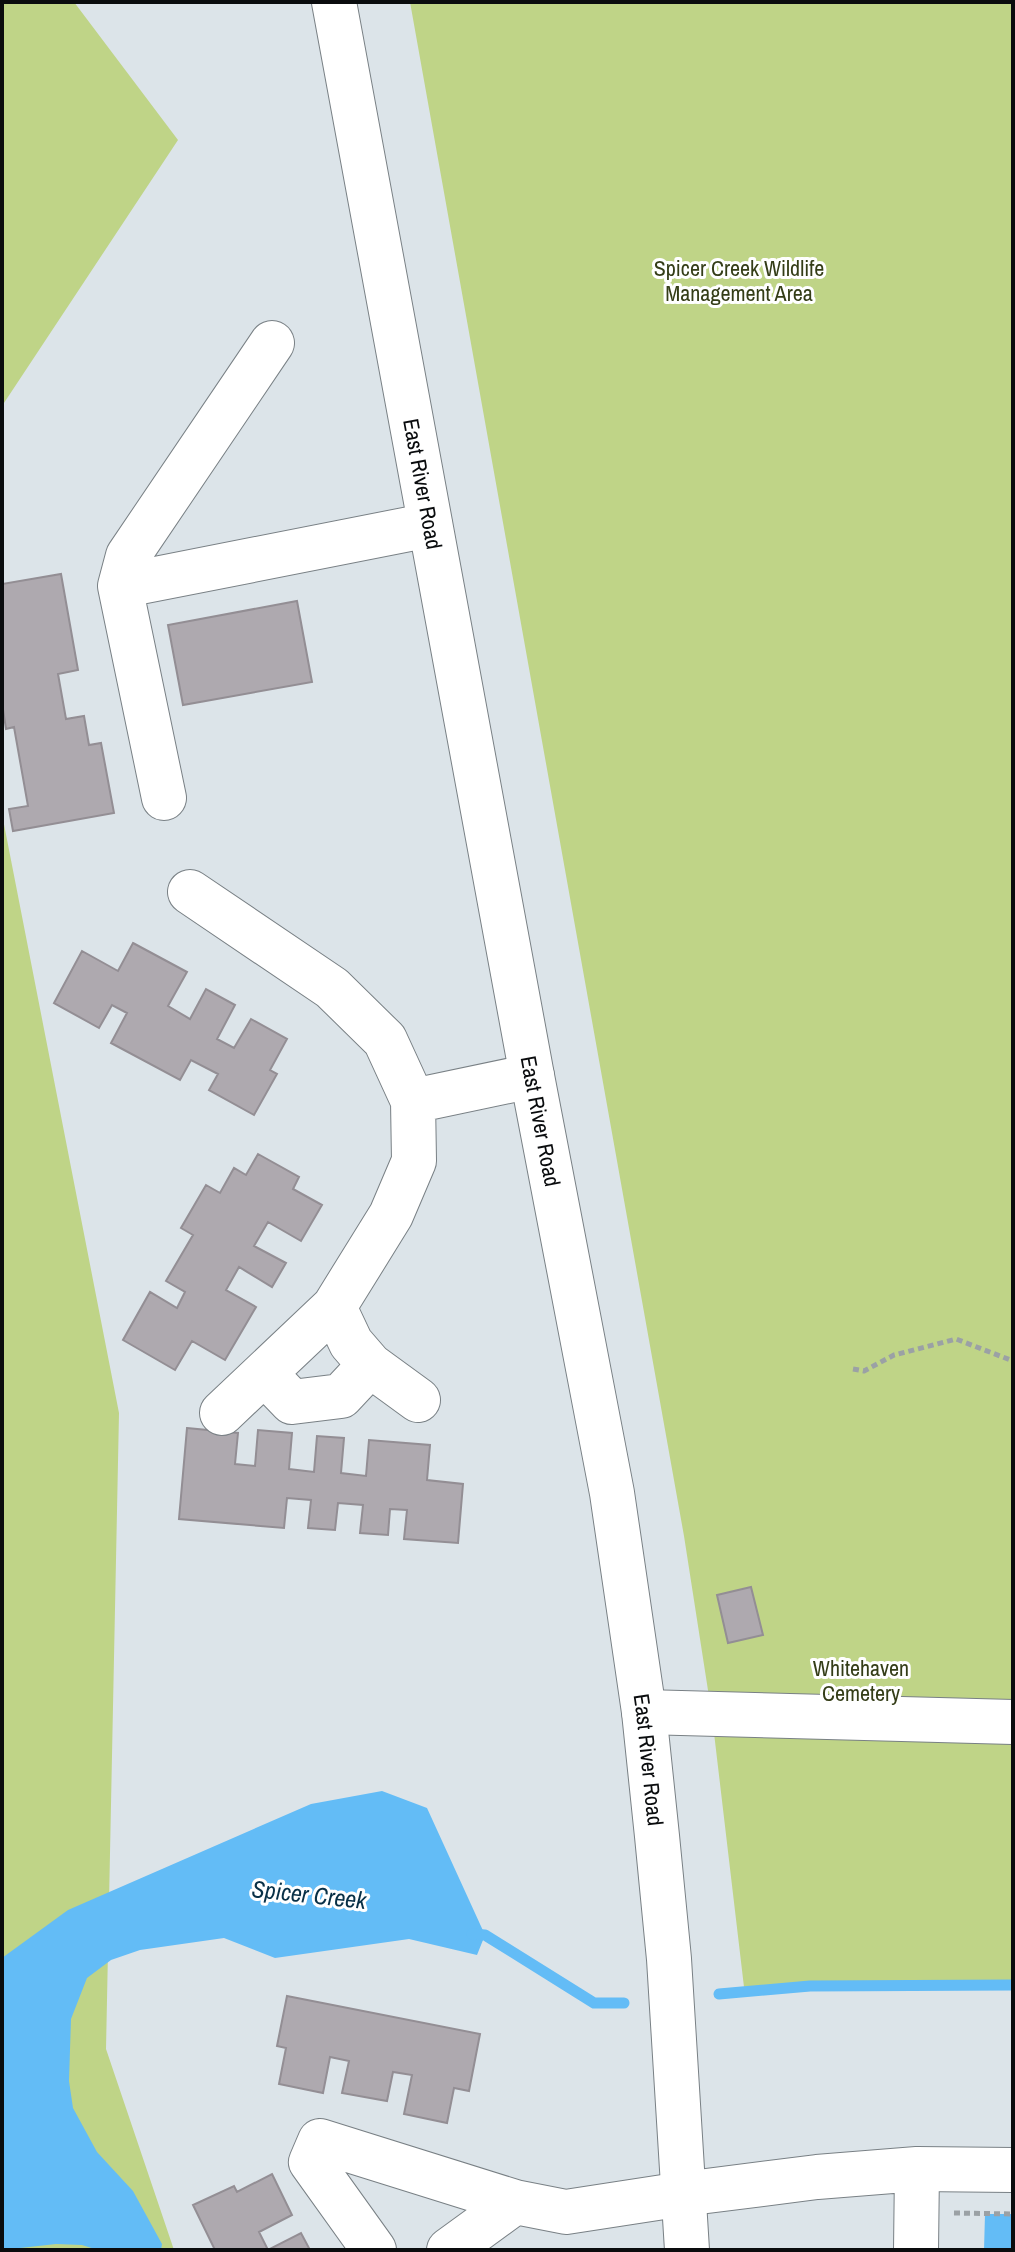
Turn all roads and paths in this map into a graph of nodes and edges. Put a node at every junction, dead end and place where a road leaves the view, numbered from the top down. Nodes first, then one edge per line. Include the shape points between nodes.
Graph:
1 (334, 2) edge
2 (272, 343) dead end
3 (430, 525) junction
4 (120, 586) junction
5 (164, 798) dead end
6 (190, 892) dead end
7 (532, 1076) junction
8 (413, 1101) junction
9 (334, 1307) junction
10 (1013, 1361) edge
11 (370, 1365) junction
12 (853, 1369) dead end
13 (266, 1375) junction
14 (418, 1400) dead end
15 (222, 1413) dead end
16 (644, 1712) junction
17 (1013, 1722) edge
18 (917, 2169) junction
19 (1013, 2170) edge
20 (683, 2194) junction
21 (515, 2202) junction
22 (1013, 2214) edge
23 (567, 2231) edge
24 (917, 2231) edge
25 (374, 2250) edge
26 (449, 2250) edge
27 (687, 2250) edge

1 - 3 street, East River Road
2 - 4 street via 128,556
3 - 4 street
3 - 7 street, East River Road
4 - 5 street
6 - 8 street via 332,988 385,1040
7 - 8 street
7 - 16 street, East River Road via 612,1493
8 - 9 street via 414,1161 391,1215
9 - 11 street via 351,1343
9 - 13 street
10 - 12 path via 956,1339 894,1355 864,1371
11 - 13 street via 341,1396 292,1402
11 - 14 street
13 - 15 street
16 - 17 street
16 - 20 street, East River Road via 669,1959
18 - 19 street
18 - 20 street
18 - 24 street
20 - 23 street
20 - 27 street, East River Road
21 - 23 street
21 - 25 street via 320,2141 311,2162
21 - 26 street
22 - 24 path

